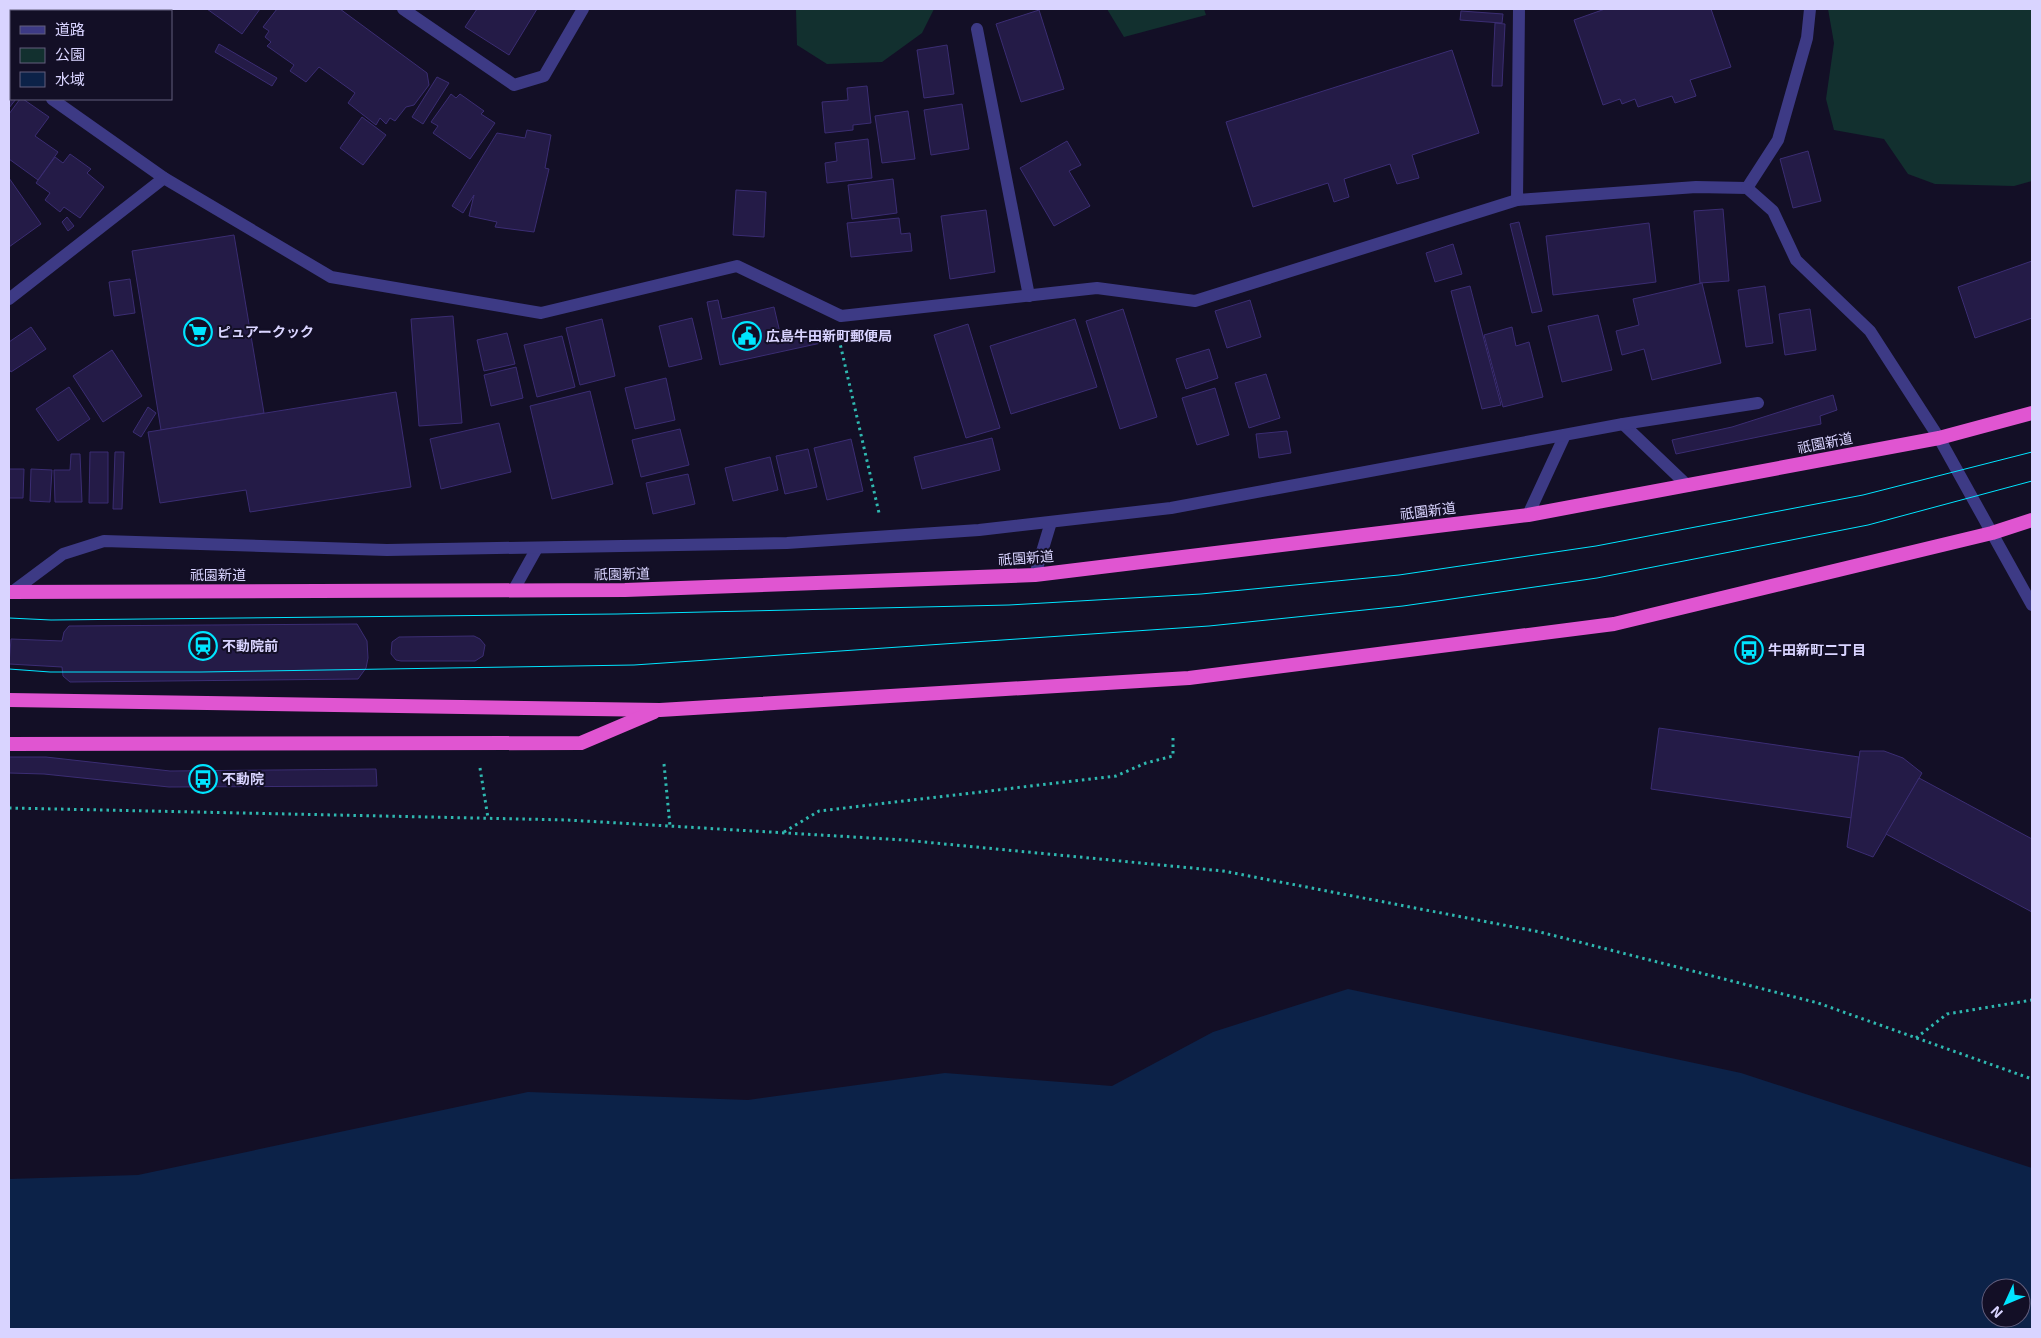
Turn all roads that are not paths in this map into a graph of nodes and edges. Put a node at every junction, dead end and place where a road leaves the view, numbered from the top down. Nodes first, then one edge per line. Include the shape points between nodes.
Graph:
1 (403, 9) edge
2 (584, 9) edge
3 (1519, 9) edge
4 (1810, 9) edge
5 (977, 29) dead end
6 (53, 100) edge
7 (164, 178) junction
8 (1747, 188) junction
9 (1517, 200) junction
10 (1029, 296) junction
11 (9, 299) edge
12 (1758, 403) dead end
13 (2032, 413) edge
14 (1623, 424) junction
15 (1565, 435) junction
16 (1939, 438) junction
17 (1688, 486) junction
18 (1528, 515) junction
19 (2032, 520) edge
20 (1051, 522) junction
21 (1992, 533) junction
22 (537, 548) junction
23 (1035, 575) junction
24 (513, 590) junction
25 (10, 592) edge
26 (2032, 605) edge
27 (9, 700) edge
28 (660, 710) junction
29 (9, 744) edge

1 - 2 street via 514,85 544,76
3 - 9 street
4 - 8 street via 1808,38 1778,140
5 - 10 street
6 - 7 street
7 - 10 street via 331,277 541,313 737,266 841,316
7 - 11 street
8 - 9 street via 1696,187
8 - 16 street via 1773,211 1796,260 1870,331
9 - 10 street via 1195,301 1097,288
12 - 14 street
13 - 16 highway, 祇園新道
14 - 15 street
14 - 17 street
15 - 18 street
15 - 20 street via 1171,508
16 - 17 highway, 祇園新道
16 - 21 street
17 - 18 highway, 祇園新道
18 - 23 highway, 祇園新道
19 - 21 highway
20 - 22 street via 787,543
20 - 23 street
21 - 26 street
21 - 28 highway via 1614,624 1189,678
22 - 24 street
22 - 25 street via 387,550 104,541 64,554
23 - 24 highway, 祇園新道 via 625,590
24 - 25 highway, 祇園新道
27 - 28 highway
28 - 29 highway via 581,743

